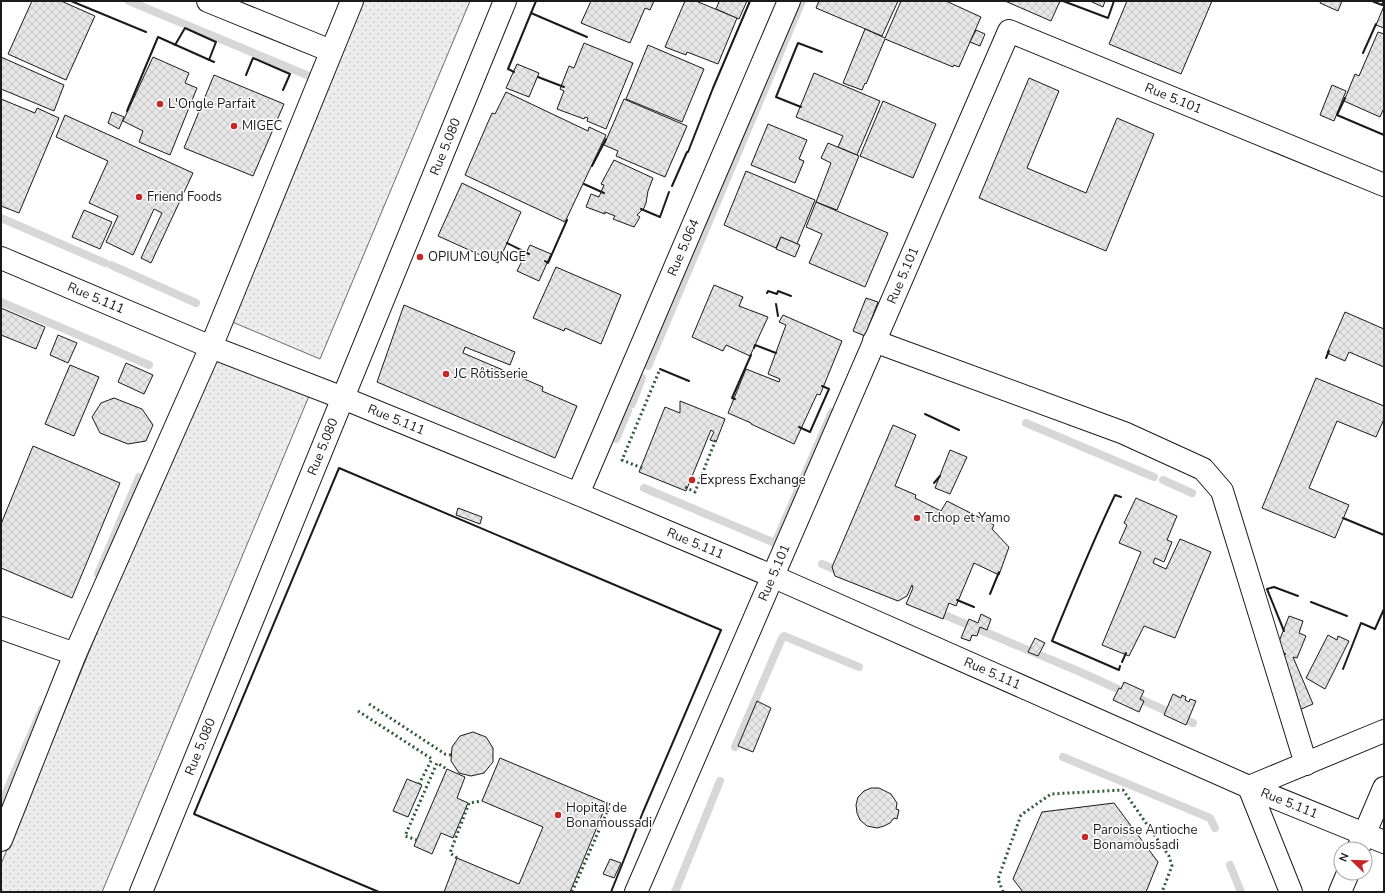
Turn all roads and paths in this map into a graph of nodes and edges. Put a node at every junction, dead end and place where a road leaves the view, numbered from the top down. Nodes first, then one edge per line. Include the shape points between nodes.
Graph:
1 (208, 1) edge
2 (352, 1) edge
3 (505, 1) edge
4 (789, 1) edge
5 (331, 51) junction
6 (1384, 185) edge
7 (1, 258) edge
8 (874, 341) junction
9 (211, 347) junction
10 (343, 398) junction
11 (578, 494) junction
12 (772, 576) junction
13 (1, 628) edge
14 (75, 654) junction
15 (1384, 731) edge
16 (1306, 764) junction
17 (1249, 787) junction
18 (1384, 788) edge
19 (1, 840) edge
20 (1369, 841) edge
21 (1345, 881) edge
22 (141, 892) edge
23 (636, 892) edge
24 (1291, 892) edge
25 (1340, 892) edge

1 - 5 street
2 - 5 street
3 - 10 street, Rue 5.080
4 - 11 street, Rue 5.064
5 - 9 street
6 - 8 street, Rue 5.101 via 1009,31
7 - 9 street, Rue 5.111
8 - 12 street, Rue 5.101
8 - 16 street via 1124,433 1203,469 1222,491
9 - 10 street, Rue 5.111
9 - 14 street
10 - 11 street, Rue 5.111
10 - 22 street, Rue 5.080
11 - 12 street, Rue 5.111
12 - 17 street, Rue 5.111
12 - 23 street, Rue 5.101
13 - 14 street
14 - 19 street
15 - 16 street
16 - 17 street
17 - 20 street, Rue 5.111
17 - 24 street
18 - 20 street
21 - 25 street

